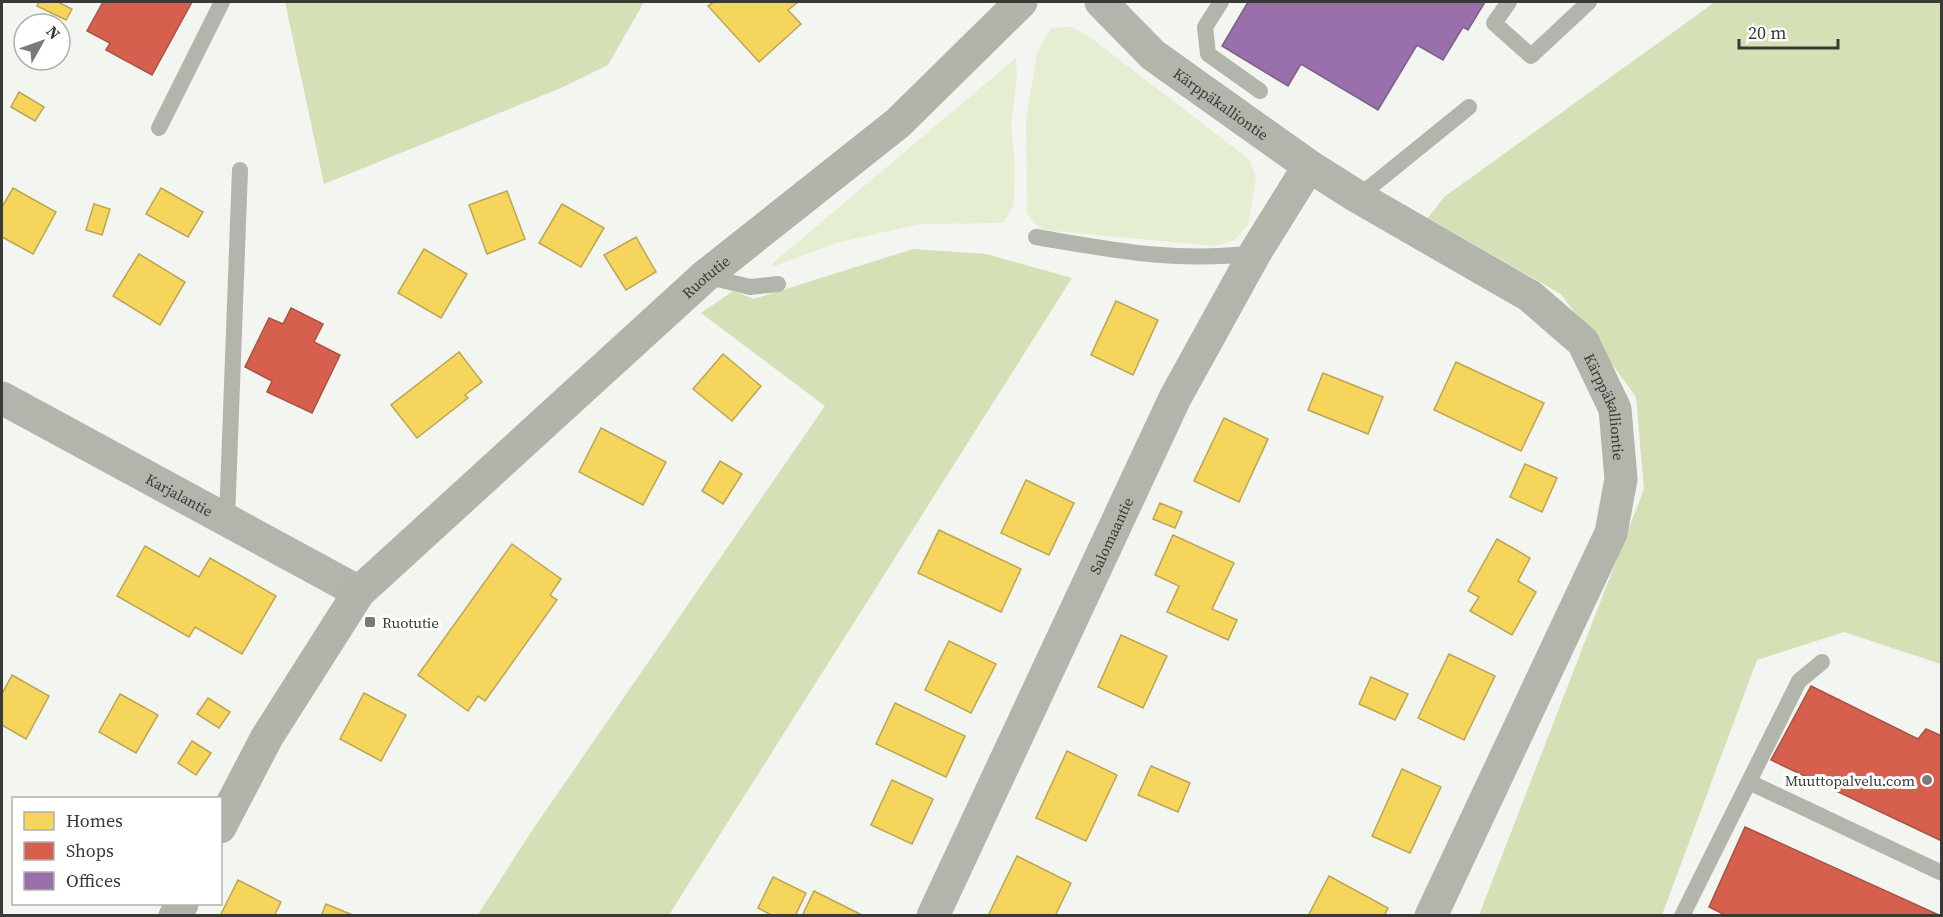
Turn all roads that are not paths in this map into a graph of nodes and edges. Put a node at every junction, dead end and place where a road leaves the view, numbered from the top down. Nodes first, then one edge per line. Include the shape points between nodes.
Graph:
1 (222, 2) edge
2 (1021, 2) edge
3 (1101, 2) edge
4 (1221, 2) edge
5 (1509, 2) edge
6 (1589, 2) edge
7 (1260, 91) dead end
8 (1469, 107) dead end
9 (159, 128) dead end
10 (1309, 166) junction
11 (240, 170) dead end
12 (1358, 197) junction
13 (1036, 237) dead end
14 (1255, 254) junction
15 (705, 276) junction
16 (778, 284) dead end
17 (2, 398) edge
18 (227, 520) junction
19 (359, 592) junction
20 (1822, 662) dead end
21 (1749, 782) junction
22 (222, 823) edge
23 (1941, 873) edge
24 (933, 915) edge
25 (1431, 915) edge
26 (1682, 915) edge

1 - 9 lane
2 - 15 street, Ruotutie via 898,123
3 - 10 street, Kärppäkalliontie via 1153,55
4 - 7 lane via 1204,27 1208,54
5 - 6 lane via 1494,23 1531,56
8 - 12 lane
10 - 12 street, Kärppäkalliontie
10 - 14 street, Salomaantie
11 - 18 lane
12 - 25 street, Kärppäkalliontie via 1530,296 1583,342 1615,409 1620,479 1611,533
13 - 14 lane via 1156,257
14 - 24 street, Salomaantie via 1175,398
15 - 16 lane via 750,287
15 - 19 street, Ruotutie
17 - 18 street, Karjalantie
18 - 19 street, Karjalantie
19 - 22 street, Ruotutie via 267,737
20 - 21 lane via 1799,681
21 - 23 lane
21 - 26 lane

